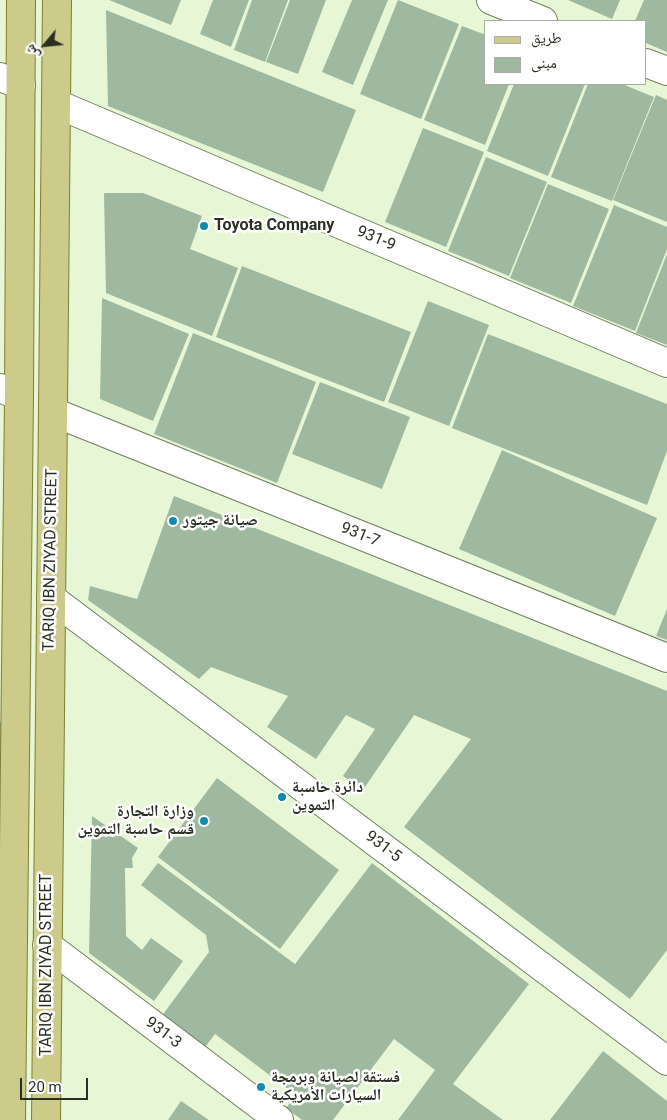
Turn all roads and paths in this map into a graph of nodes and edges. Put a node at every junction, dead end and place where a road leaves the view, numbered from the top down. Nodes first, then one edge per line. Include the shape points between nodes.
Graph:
1 (21, 0) edge
2 (58, 0) edge
3 (491, 0) edge
4 (541, 20) edge
5 (647, 63) edge
6 (667, 71) edge
7 (10, 81) edge
8 (56, 104) junction
9 (667, 363) edge
10 (9, 392) edge
11 (53, 412) junction
12 (51, 598) junction
13 (667, 658) edge
14 (6, 916) edge
15 (47, 946) junction
16 (667, 1061) edge
17 (11, 1120) edge
18 (46, 1120) edge
19 (279, 1120) edge

1 - 7 main road, TARIQ IBN ZIYAD STREET
2 - 8 main road, TARIQ IBN ZIYAD STREET
3 - 4 street
5 - 6 street
7 - 10 main road, TARIQ IBN ZIYAD STREET
8 - 9 street, 931-9
8 - 11 main road, TARIQ IBN ZIYAD STREET
10 - 14 main road, TARIQ IBN ZIYAD STREET
11 - 12 main road, TARIQ IBN ZIYAD STREET
11 - 13 street, 931-7
12 - 15 main road, TARIQ IBN ZIYAD STREET
12 - 16 street, 931-5
14 - 17 main road, TARIQ IBN ZIYAD STREET
15 - 18 main road, TARIQ IBN ZIYAD STREET
15 - 19 street, 931-3

